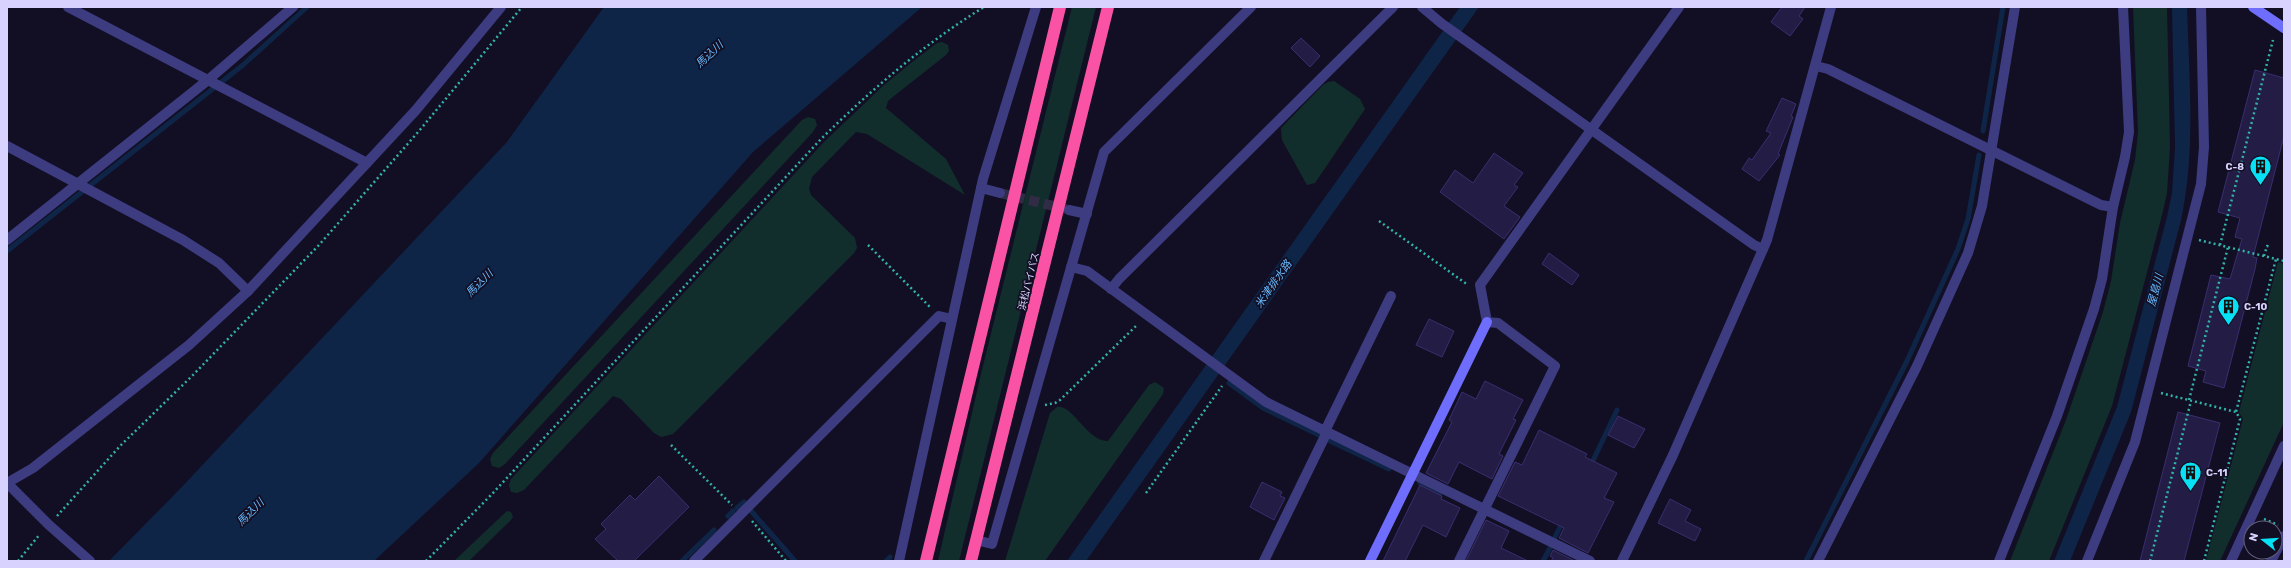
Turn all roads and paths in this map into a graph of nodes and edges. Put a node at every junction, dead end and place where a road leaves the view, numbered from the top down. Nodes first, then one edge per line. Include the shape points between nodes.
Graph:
1 (68, 7) edge
2 (293, 7) edge
3 (500, 7) edge
4 (522, 7) edge
5 (984, 7) edge
6 (1036, 7) edge
7 (1060, 7) edge
8 (1108, 7) edge
9 (1251, 7) edge
10 (1393, 7) edge
11 (1422, 7) edge
12 (1679, 7) edge
13 (1831, 7) edge
14 (2014, 7) edge
15 (2123, 7) edge
16 (2201, 7) edge
17 (2254, 7) edge
18 (2284, 28) edge
19 (2273, 40) dead end
20 (1816, 66) junction
21 (208, 80) junction
22 (1591, 129) junction
23 (7, 146) edge
24 (1991, 150) junction
25 (367, 163) junction
26 (78, 183) junction
27 (981, 188) junction
28 (1000, 193) tunnel mouth
29 (2113, 207) junction
30 (1069, 210) tunnel mouth
31 (1087, 214) junction
32 (1379, 221) dead end
33 (2189, 237) junction
34 (7, 240) edge
35 (868, 245) dead end
36 (2220, 245) junction
37 (2228, 247) junction
38 (2271, 247) dead end
39 (1763, 249) junction
40 (2264, 256) junction
41 (2276, 259) junction
42 (2284, 261) edge
43 (1071, 267) junction
44 (1480, 285) junction
45 (1111, 289) junction
46 (248, 292) junction
47 (1391, 296) dead end
48 (1146, 315) junction
49 (939, 316) junction
50 (952, 319) junction
51 (1487, 322) junction
52 (1229, 375) junction
53 (2149, 390) junction
54 (2190, 400) junction
55 (1033, 402) junction
56 (2236, 412) junction
57 (1326, 432) junction
58 (671, 445) dead end
59 (2284, 446) edge
60 (1413, 474) junction
61 (7, 483) edge
62 (1146, 493) dead end
63 (1485, 509) junction
64 (742, 513) junction
65 (2253, 513) junction
66 (48, 524) junction
67 (2284, 528) edge
68 (2284, 536) edge
69 (976, 540) junction
70 (18, 561) edge
71 (90, 561) edge
72 (426, 561) edge
73 (694, 561) edge
74 (786, 561) edge
75 (899, 561) edge
76 (926, 561) edge
77 (971, 561) edge
78 (1264, 561) edge
79 (1370, 561) edge
80 (1459, 561) edge
81 (1590, 561) edge
82 (1622, 561) edge
83 (1818, 561) edge
84 (1999, 561) edge
85 (2087, 561) edge
86 (2150, 561) edge
87 (2204, 561) edge
88 (2231, 561) edge
89 (2271, 561) edge

1 - 21 street
2 - 21 street
3 - 25 street via 463,54
4 - 66 path via 419,131 319,245 120,446
5 - 72 path via 914,56 831,130 492,494
6 - 27 street
7 - 76 highway
8 - 69 highway, 浜松バイパス
9 - 31 street via 1104,152
10 - 45 street via 1118,279
11 - 22 street
12 - 22 street
13 - 20 street
14 - 24 street
15 - 29 street via 2129,132
16 - 33 street via 2204,166
17 - 18 street
19 - 36 path
20 - 24 street via 1828,69
20 - 39 street
21 - 25 street
21 - 26 street
22 - 39 street
22 - 44 street
23 - 26 street
24 - 29 street via 2101,205
24 - 83 street via 1979,222 1968,253 1917,366
25 - 46 street
26 - 34 street
26 - 46 street via 183,240 219,263
27 - 28 street
27 - 50 street
29 - 84 street via 2102,279 2094,309 2049,437
30 - 31 street
31 - 43 street
32 - 44 path via 1470,286
33 - 36 path
33 - 53 street
35 - 49 path
36 - 37 path
37 - 40 path
37 - 54 path
38 - 40 path via 2267,246
39 - 82 street via 1673,455
40 - 41 path
41 - 42 path
41 - 56 path
43 - 45 street via 1087,272
43 - 55 street
44 - 51 street
45 - 48 street
46 - 61 street via 189,345 33,468
47 - 57 street
48 - 52 street
48 - 55 path via 1060,400 1049,405
49 - 50 street
49 - 64 street
50 - 75 street
51 - 60 street
51 - 63 street via 1498,323 1555,366
52 - 57 street via 1266,402
52 - 62 path
53 - 54 path
53 - 85 street via 2129,458
54 - 56 path
54 - 86 path
55 - 69 street via 992,544
56 - 87 path via 2240,419
57 - 60 street
57 - 78 street
58 - 64 path
59 - 65 street
60 - 63 street
60 - 79 street
61 - 66 street
63 - 80 street
63 - 81 street
64 - 73 street
64 - 74 path
65 - 67 path
65 - 88 street
66 - 70 path
66 - 71 street
68 - 89 street
69 - 77 highway, 浜松バイパス

